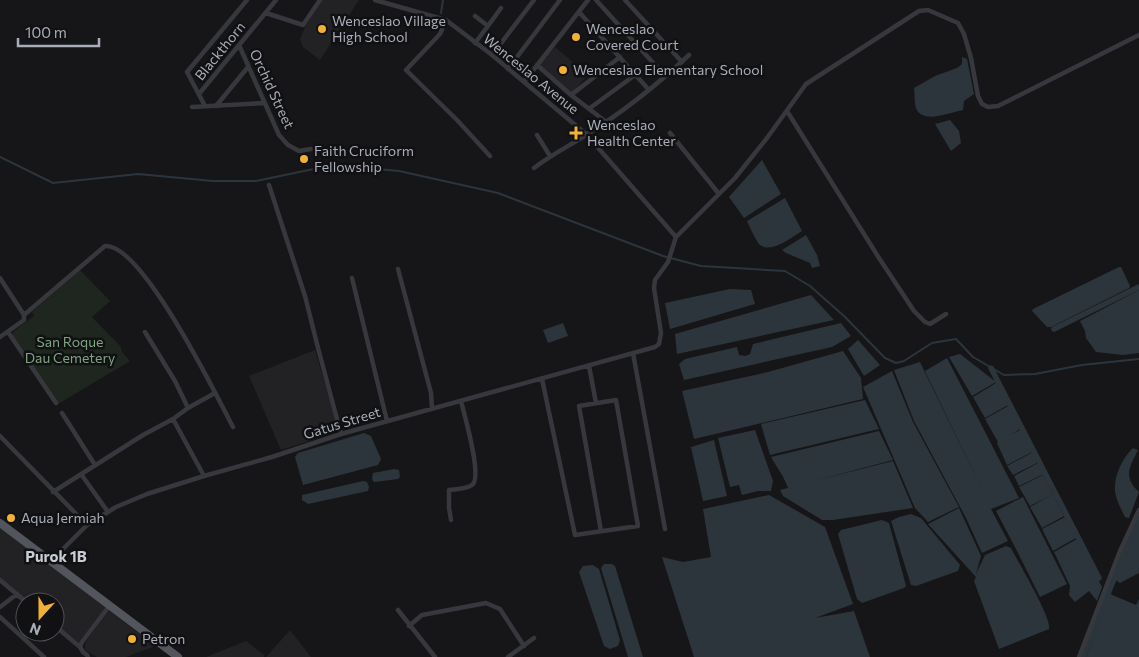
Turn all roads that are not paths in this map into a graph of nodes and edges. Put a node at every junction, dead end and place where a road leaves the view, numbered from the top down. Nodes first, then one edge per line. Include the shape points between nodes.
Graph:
1 (247, 0) edge
2 (276, 0) edge
3 (320, 0) edge
4 (375, 0) edge
5 (534, 0) edge
6 (560, 0) edge
7 (588, 0) edge
8 (596, 0) edge
9 (625, 0) edge
10 (501, 8) dead end
11 (578, 12) junction
12 (266, 13) junction
13 (475, 16) dead end
14 (446, 20) junction
15 (488, 26) junction
16 (1139, 35) edge
17 (475, 43) junction
18 (239, 45) junction
19 (492, 55) junction
20 (689, 55) dead end
21 (620, 57) junction
22 (682, 62) junction
23 (537, 65) junction
24 (248, 67) junction
25 (508, 69) junction
26 (635, 74) junction
27 (665, 76) junction
28 (524, 82) junction
29 (649, 90) junction
30 (199, 94) junction
31 (572, 95) junction
32 (264, 103) junction
33 (205, 106) junction
34 (216, 106) junction
35 (192, 107) dead end
36 (590, 108) junction
37 (787, 111) junction
38 (605, 121) junction
39 (670, 133) dead end
40 (586, 134) junction
41 (537, 135) dead end
42 (311, 148) dead end
43 (490, 156) dead end
44 (550, 156) junction
45 (534, 168) dead end
46 (269, 185) dead end
47 (719, 194) junction
48 (676, 237) junction
49 (398, 269) dead end
50 (0, 278) edge
51 (352, 278) dead end
52 (946, 314) dead end
53 (24, 317) junction
54 (8, 332) junction
55 (145, 332) dead end
56 (0, 337) edge
57 (633, 353) junction
58 (589, 366) junction
59 (542, 379) junction
60 (215, 393) junction
61 (461, 401) junction
62 (56, 403) dead end
63 (596, 403) junction
64 (188, 408) junction
65 (432, 409) junction
66 (62, 413) dead end
67 (173, 419) junction
68 (387, 421) junction
69 (233, 426) dead end
70 (341, 434) junction
71 (0, 436) edge
72 (95, 465) junction
73 (81, 474) junction
74 (204, 476) junction
75 (53, 492) junction
76 (1139, 510) edge
77 (108, 512) junction
78 (451, 520) dead end
79 (0, 523) edge
80 (87, 525) junction
81 (665, 529) dead end
82 (601, 531) junction
83 (51, 561) junction
84 (0, 580) edge
85 (15, 592) edge
86 (15, 596) edge
87 (110, 605) junction
88 (0, 607) edge
89 (398, 610) dead end
90 (0, 618) edge
91 (409, 626) junction
92 (65, 634) edge
93 (534, 638) dead end
94 (524, 646) junction
95 (80, 647) junction
96 (89, 656) edge
97 (44, 657) edge
98 (178, 657) edge
99 (435, 657) edge
100 (508, 657) edge
101 (1080, 657) edge

1 - 30 street via 187,72
2 - 12 street, Blackthorn
3 - 12 street via 303,26
4 - 14 street, Wenceslao Avenue
5 - 19 street
6 - 25 street
7 - 11 street
8 - 27 street
9 - 22 street
10 - 15 street
11 - 21 street
11 - 23 street
12 - 18 street, Blackthorn
13 - 15 street
14 - 17 street, Wenceslao Avenue
14 - 43 street via 440,34 406,70
15 - 17 street
16 - 37 street via 998,106 988,107 978,96 971,58 958,24 928,10 919,10 806,84
17 - 19 street, Wenceslao Avenue
18 - 24 street, Orchid Street
18 - 30 street, Blackthorn
19 - 25 street, Wenceslao Avenue
20 - 22 street
21 - 26 street
21 - 31 street
22 - 27 street
23 - 28 street
23 - 31 street
24 - 32 street, Orchid Street
24 - 34 street
25 - 28 street, Wenceslao Avenue
26 - 29 street
26 - 36 street
27 - 29 street
28 - 40 street, Wenceslao Avenue
29 - 38 street
30 - 33 street
31 - 36 street
32 - 34 street
32 - 42 street, Orchid Street via 279,135 288,145 299,151
33 - 34 street
33 - 35 street
36 - 38 street
37 - 47 street
37 - 52 street via 914,311 930,324
38 - 40 street
39 - 47 street
40 - 44 street
40 - 48 street, Wenceslao Avenue
41 - 44 street
44 - 45 street
46 - 70 street via 305,296
47 - 48 street
48 - 57 street, Gatus Street via 668,262 655,280 661,333 659,344
49 - 65 street via 431,393
50 - 53 street
51 - 68 street
53 - 54 street
53 - 60 street via 105,246 109,246 129,257 146,276
54 - 56 street
54 - 62 street
55 - 64 street
57 - 58 street, Gatus Street
57 - 81 street
58 - 59 street, Gatus Street
58 - 63 street
59 - 61 street, Gatus Street
59 - 82 street via 575,536
60 - 64 street
60 - 69 street
61 - 65 street, Gatus Street
61 - 78 street via 476,477 472,486 449,490
63 - 82 street via 579,406
63 - 82 street via 616,400 638,526
64 - 67 street
65 - 68 street, Gatus Street
66 - 72 street
67 - 72 street
67 - 74 street
68 - 70 street, Gatus Street
70 - 74 street, Gatus Street
71 - 75 street
72 - 73 street
73 - 75 street
73 - 77 street
74 - 77 street, Gatus Street via 147,494
75 - 80 street
76 - 101 street
77 - 80 street, Gatus Street
79 - 83 main road
80 - 83 street, Gatus Street
83 - 87 main road
84 - 85 street
86 - 88 street
87 - 95 street
87 - 98 main road
89 - 91 street
90 - 97 street
91 - 94 street via 422,615 486,603 500,608
91 - 99 street
92 - 95 street
93 - 94 street
94 - 100 street
95 - 96 street

